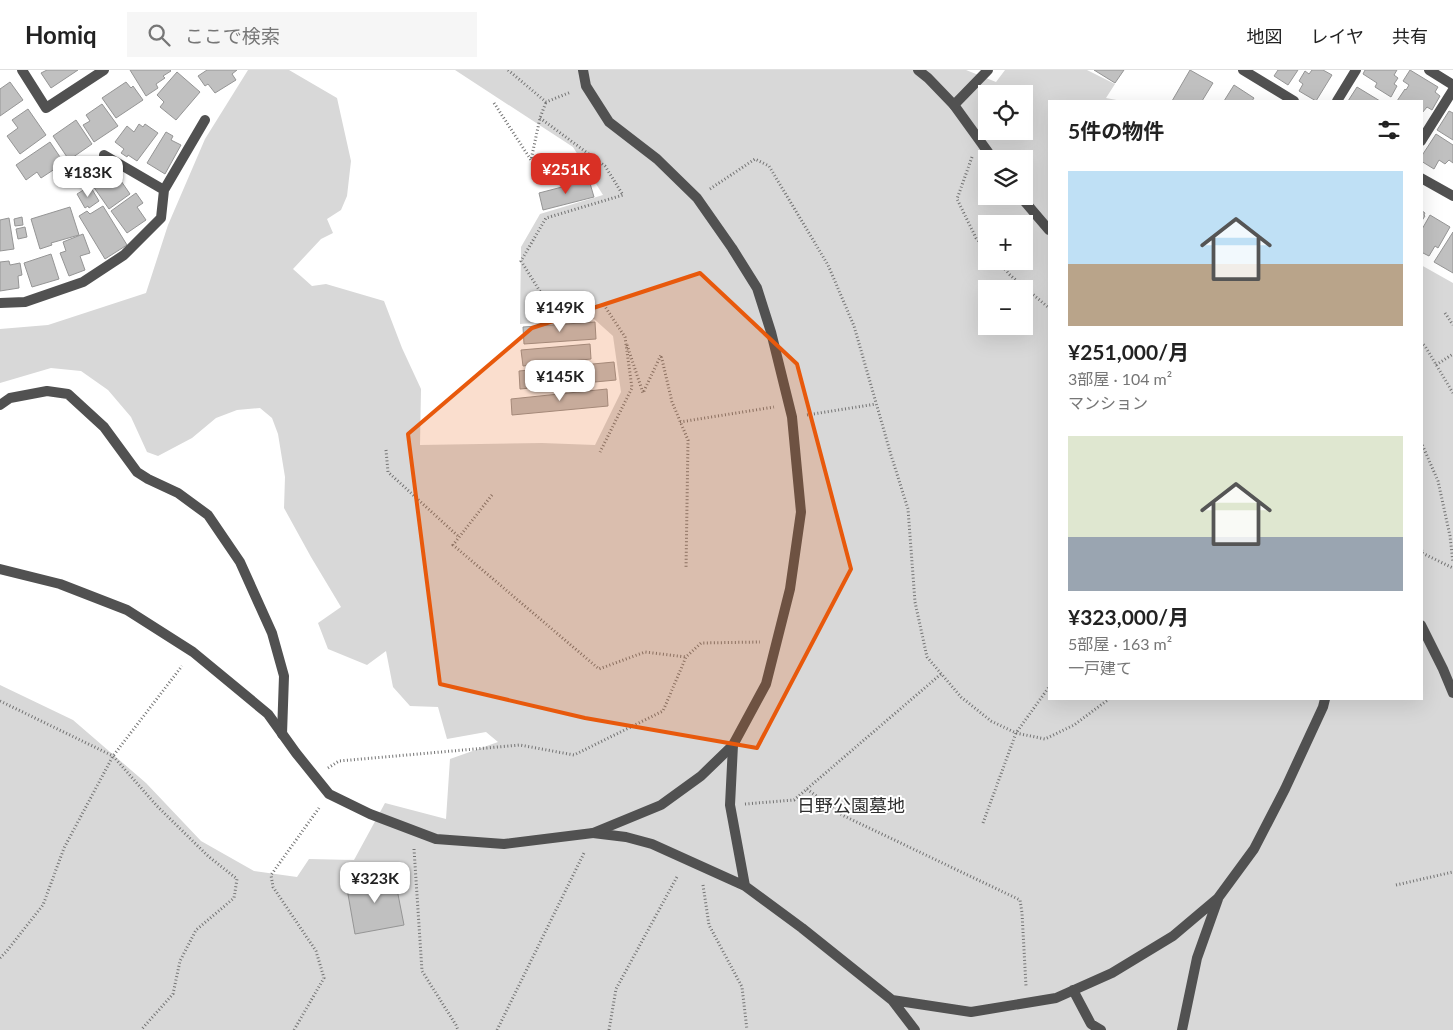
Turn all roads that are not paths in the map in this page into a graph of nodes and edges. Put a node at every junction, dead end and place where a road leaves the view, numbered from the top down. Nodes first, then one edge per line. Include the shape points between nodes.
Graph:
1 (22, 70) edge
2 (104, 70) edge
3 (583, 70) edge
4 (918, 70) edge
5 (988, 70) edge
6 (1243, 70) edge
7 (1356, 70) edge
8 (1429, 70) edge
9 (1453, 84) edge
10 (1453, 90) edge
11 (1292, 100) edge
12 (1338, 100) edge
13 (954, 105) junction
14 (205, 120) dead end
15 (1423, 138) edge
16 (987, 150) edge
17 (104, 155) dead end
18 (1423, 179) edge
19 (164, 190) junction
20 (1453, 196) edge
21 (1028, 205) edge
22 (1048, 229) edge
23 (0, 303) edge
24 (0, 405) edge
25 (0, 569) edge
26 (1423, 628) edge
27 (1453, 693) edge
28 (1325, 700) edge
29 (282, 734) junction
30 (733, 745) junction
31 (594, 833) junction
32 (745, 886) junction
33 (1218, 898) junction
34 (1073, 990) junction
35 (892, 1000) junction
36 (915, 1030) edge
37 (1101, 1030) edge
38 (1182, 1030) edge

1 - 2 street via 46,108
3 - 30 street via 586,86 609,122 657,159 697,198 732,248 756,288 792,417 801,512 790,589 766,684
4 - 13 street
5 - 13 street
6 - 11 street
7 - 12 street
8 - 9 street
10 - 15 street
13 - 16 street
14 - 19 street
17 - 19 street
18 - 20 street
19 - 23 street via 161,218 124,255 83,282 25,302
21 - 22 street
24 - 29 street via 10,398 47,391 68,394 104,427 137,472 178,493 208,514 240,562 272,632 284,676
25 - 29 street via 60,584 127,610 193,652 268,714
26 - 27 street
28 - 33 street via 1254,849
29 - 31 street via 329,794 370,814 436,839 504,844
30 - 31 street via 701,776 661,805
30 - 32 street via 730,805
31 - 32 street via 652,844
32 - 35 street
33 - 34 street via 1173,936 1112,973
33 - 38 street via 1196,958
34 - 35 street via 1056,998 970,1012
34 - 37 street via 1091,1024
35 - 36 street

